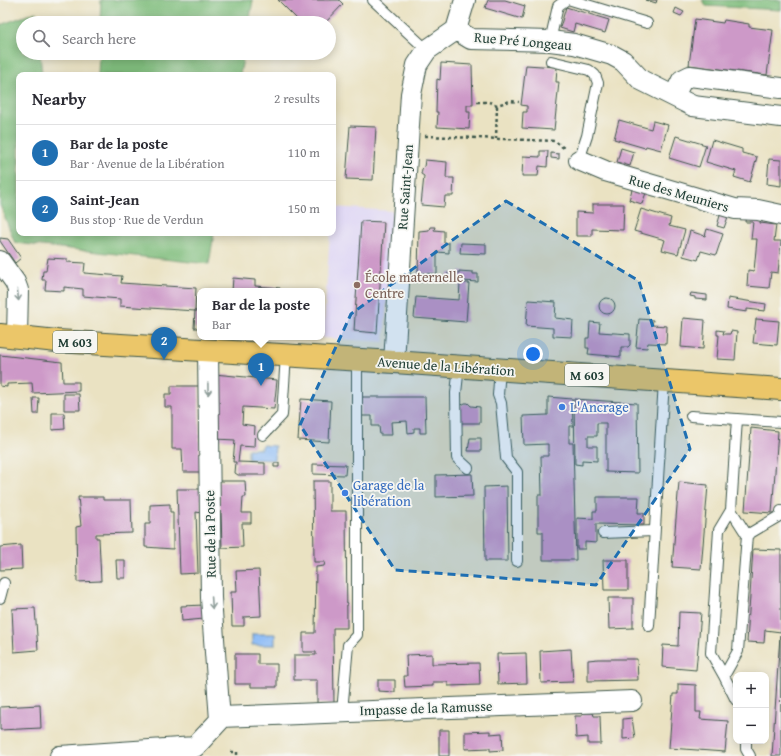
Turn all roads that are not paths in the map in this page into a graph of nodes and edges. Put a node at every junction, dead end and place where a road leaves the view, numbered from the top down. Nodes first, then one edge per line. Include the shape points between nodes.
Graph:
1 (373, 0) edge
2 (465, 0) edge
3 (566, 0) edge
4 (571, 0) edge
5 (647, 23) dead end
6 (456, 30) junction
7 (427, 50) junction
8 (550, 51) junction
9 (781, 88) edge
10 (674, 96) junction
11 (781, 117) edge
12 (579, 160) joint
13 (781, 215) edge
14 (1, 265) edge
15 (9, 336) edge
16 (208, 350) junction
17 (286, 355) junction
18 (357, 360) junction
19 (394, 362) junction
20 (458, 366) junction
21 (500, 369) junction
22 (664, 381) junction
23 (781, 389) edge
24 (691, 416) dead end
25 (737, 419) junction
26 (781, 422) edge
27 (263, 435) dead end
28 (468, 468) dead end
29 (731, 510) junction
30 (781, 512) edge
31 (654, 531) junction
32 (603, 533) dead end
33 (747, 535) junction
34 (518, 561) dead end
35 (4, 583) dead end
36 (0, 598) edge
37 (649, 626) dead end
38 (724, 676) junction
39 (733, 694) edge
40 (632, 701) dead end
41 (342, 712) junction
42 (220, 717) junction
43 (746, 744) edge
44 (60, 756) edge
45 (750, 756) edge

1 - 7 lane
2 - 6 street
3 - 8 lane via 558,6
4 - 5 lane
6 - 7 street, Rue Saint-Jean
6 - 8 street, Rue Pré Longeau via 471,39
7 - 19 street, Rue Saint-Jean via 417,66 413,87
8 - 10 street, Rue Pré Longeau via 574,44 612,54 641,80
8 - 12 lane via 589,70 595,75 598,83 587,136
9 - 10 street via 690,76 682,80
10 - 11 street, Rue Pré Longeau via 693,106
12 - 13 street, Rue des Meuniers via 605,172 735,209
14 -> 15 street via 15,282 18,290
15 - 16 main road, M 603
16 - 17 main road, Avenue de la Libération / M 603
16 -> 42 street, Rue de la Poste via 211,598
17 - 18 main road, Avenue de la Libération / M 603
17 - 27 lane via 282,415
18 - 19 main road, Avenue de la Libération / M 603
18 - 41 lane via 357,635 348,645
19 - 20 main road, Avenue de la Libération / M 603
20 - 21 main road, Avenue de la Libération / M 603
20 - 28 lane via 456,458
21 - 22 main road, Avenue de la Libération / M 603
21 - 34 lane via 498,395 506,458 517,472
22 - 23 main road, Avenue de la Libération / M 603
22 - 31 lane
24 - 25 lane
25 - 26 lane
25 - 29 lane
29 - 33 lane
29 - 38 lane via 719,530 711,653
30 - 33 lane via 781,515
31 - 32 lane
31 - 37 lane
33 - 38 lane via 738,651
35 - 36 lane
38 - 39 lane
40 - 41 street, Impasse de la Ramusse
41 - 42 street, Impasse de la Ramusse
42 - 44 street via 195,747
43 - 45 lane

